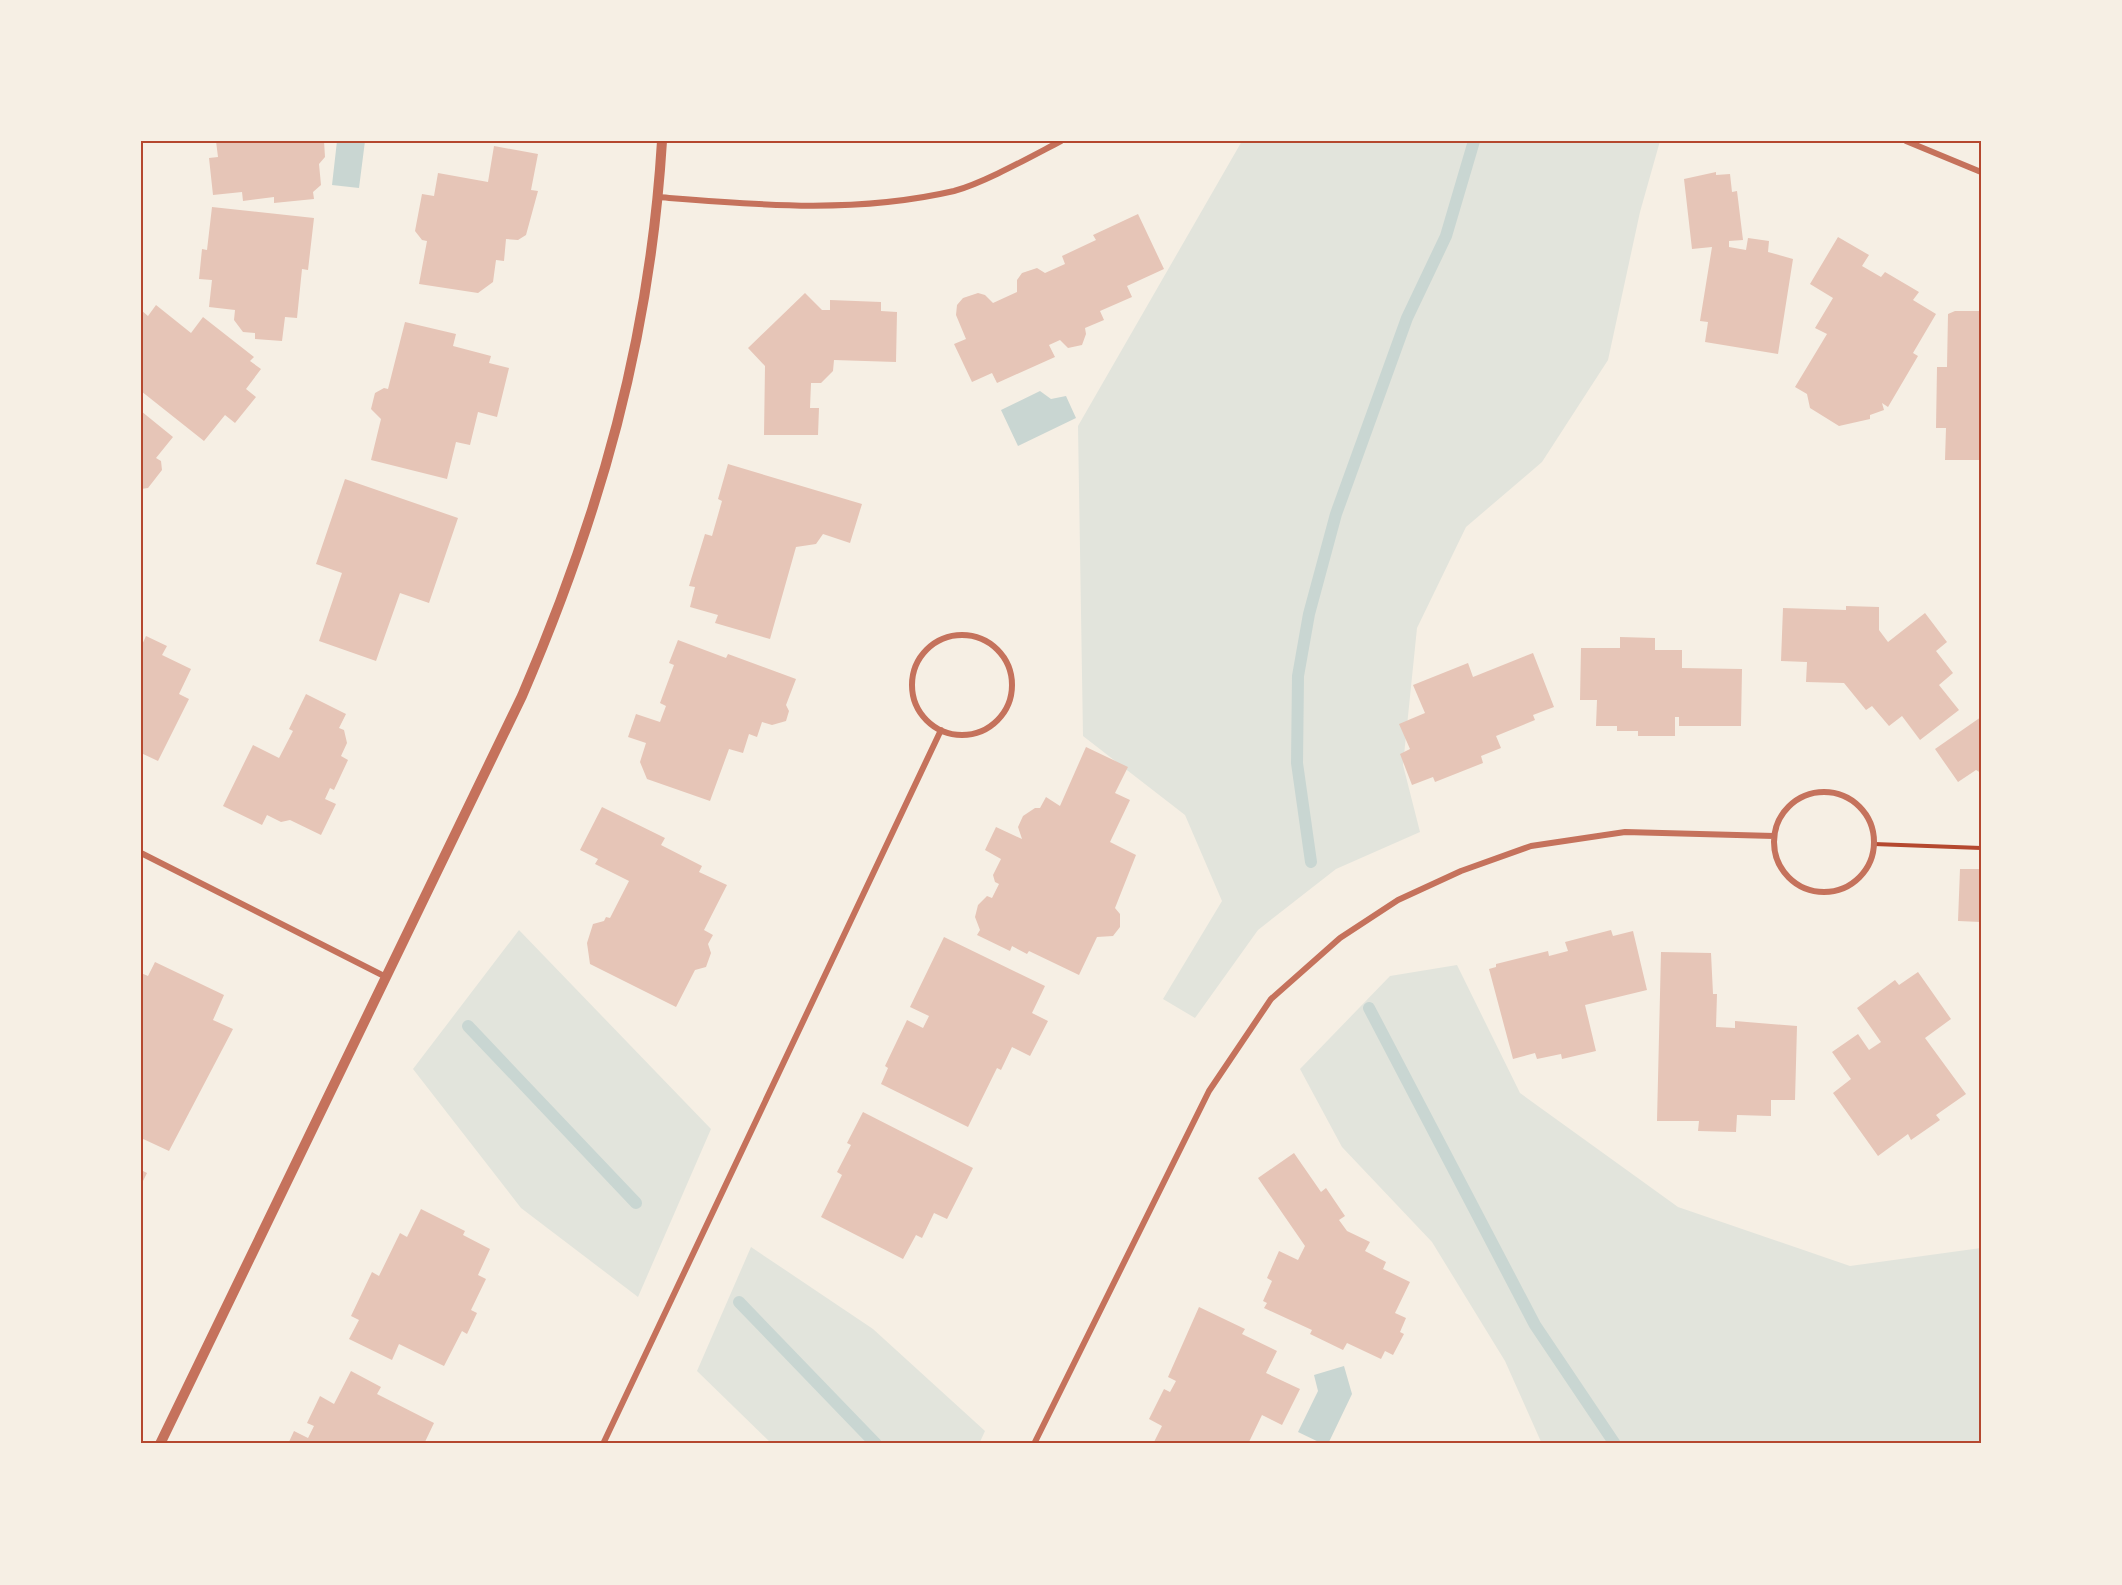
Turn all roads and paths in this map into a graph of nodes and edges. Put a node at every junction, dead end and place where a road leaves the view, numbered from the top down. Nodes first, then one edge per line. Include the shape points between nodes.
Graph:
1 (662, 141) edge
2 (1061, 141) edge
3 (1906, 141) edge
4 (1981, 172) edge
5 (658, 197) junction
6 (941, 730) junction
7 (1774, 836) junction
8 (1874, 844) junction
9 (1981, 848) edge
10 (141, 853) edge
11 (386, 977) junction
12 (160, 1444) edge
13 (603, 1444) edge
14 (1034, 1444) edge

1 - 5 street
2 - 5 street via 956,190 874,204 768,207
3 - 4 street
5 - 11 street via 630,373 591,520 522,696
6 - 6 street via 961,736 977,734 1003,715 1010,701 1011,676 1002,655 991,644 960,635 943,639 918,661 912,694 918,710
6 - 13 street
7 - 8 street via 1779,818 1790,804 1822,791 1838,793 1864,811
7 - 8 street via 1780,867 1791,880 1806,889 1823,892 1853,882 1872,857
7 - 14 street via 1625,832 1531,846 1461,871 1398,900 1340,938 1271,999 1209,1091
8 - 9 path
10 - 11 street
11 - 12 street

